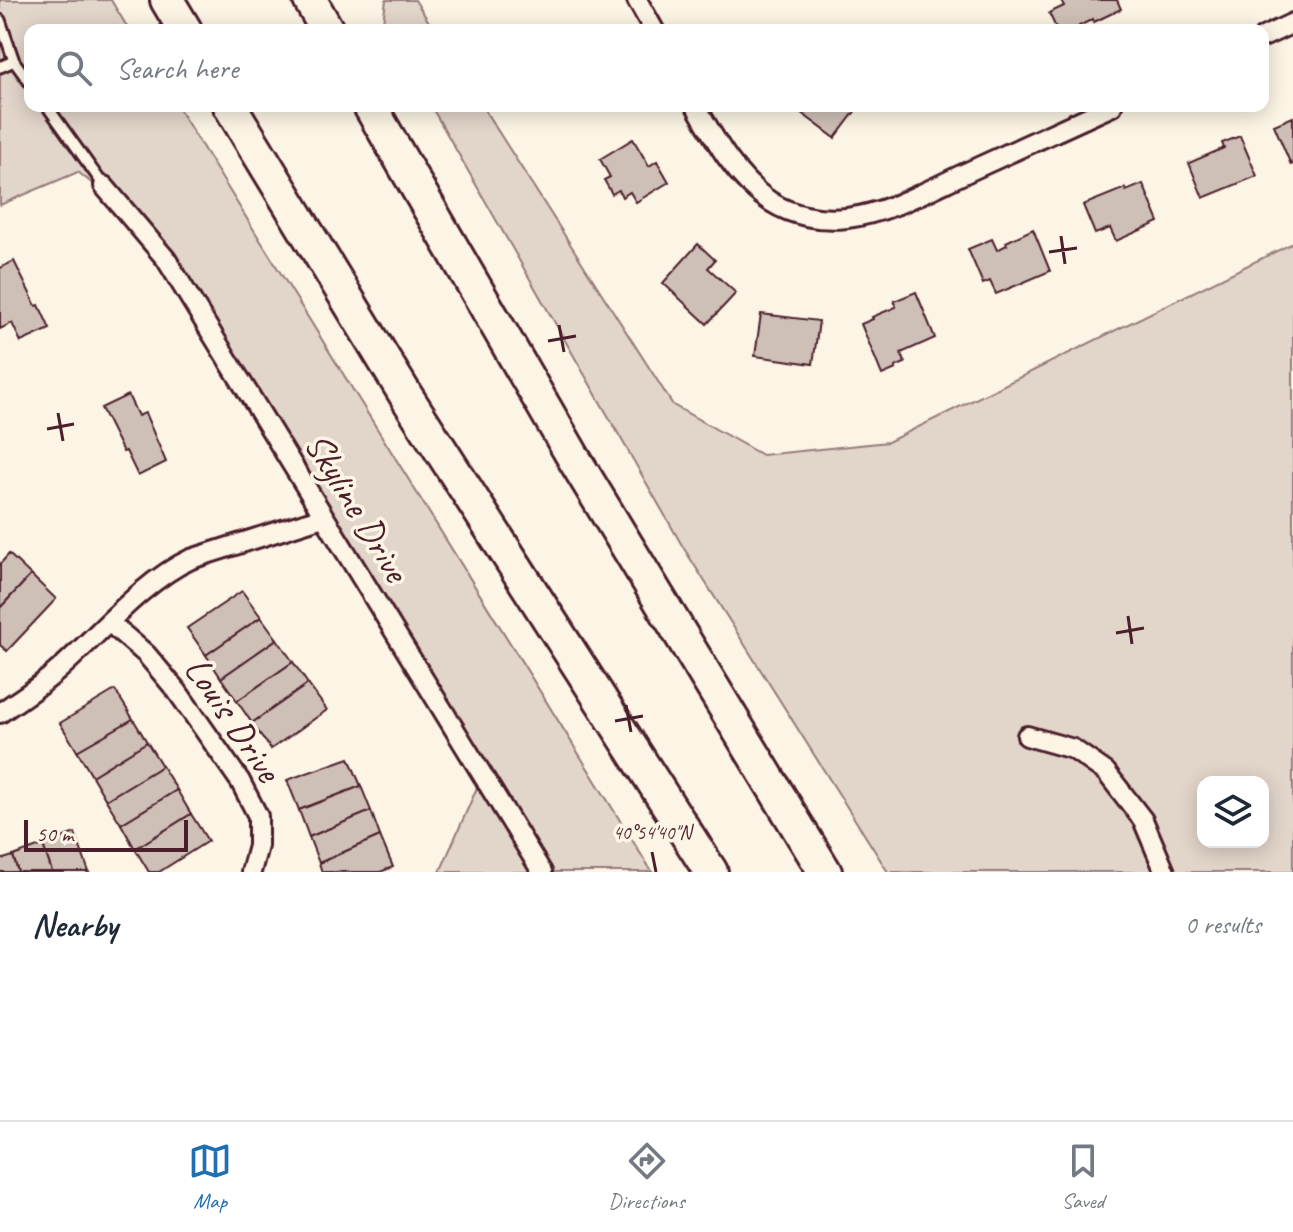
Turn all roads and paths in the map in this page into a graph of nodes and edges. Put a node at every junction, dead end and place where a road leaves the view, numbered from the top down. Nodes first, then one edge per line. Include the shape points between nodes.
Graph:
1 (167, 0) edge
2 (310, 0) edge
3 (637, 0) edge
4 (0, 20) edge
5 (1293, 23) edge
6 (181, 24) edge
7 (324, 24) edge
8 (651, 24) edge
9 (1269, 34) edge
10 (14, 61) junction
11 (0, 67) edge
12 (24, 75) edge
13 (51, 112) edge
14 (234, 112) edge
15 (373, 112) edge
16 (699, 112) edge
17 (1099, 112) edge
18 (104, 186) joint
19 (323, 517) junction
20 (110, 623) junction
21 (0, 713) edge
22 (1027, 736) dead end
23 (251, 872) edge
24 (542, 872) edge
25 (711, 872) edge
26 (825, 872) edge
27 (1165, 872) edge

1 - 6 highway
2 - 7 highway
3 - 8 street
4 - 10 lane
5 - 9 street
10 - 11 lane
10 - 12 lane
13 - 18 lane
14 - 25 highway via 400,386
15 - 26 highway via 576,462
16 - 17 street via 760,195 815,218 875,212
18 - 19 street, Skyline Drive via 166,259
19 - 20 street via 174,567
19 - 24 street, Skyline Drive
20 - 21 street via 53,675
20 - 23 street, Louis Drive via 177,691 240,781 258,816
22 - 27 street via 1073,749 1106,772 1143,820

